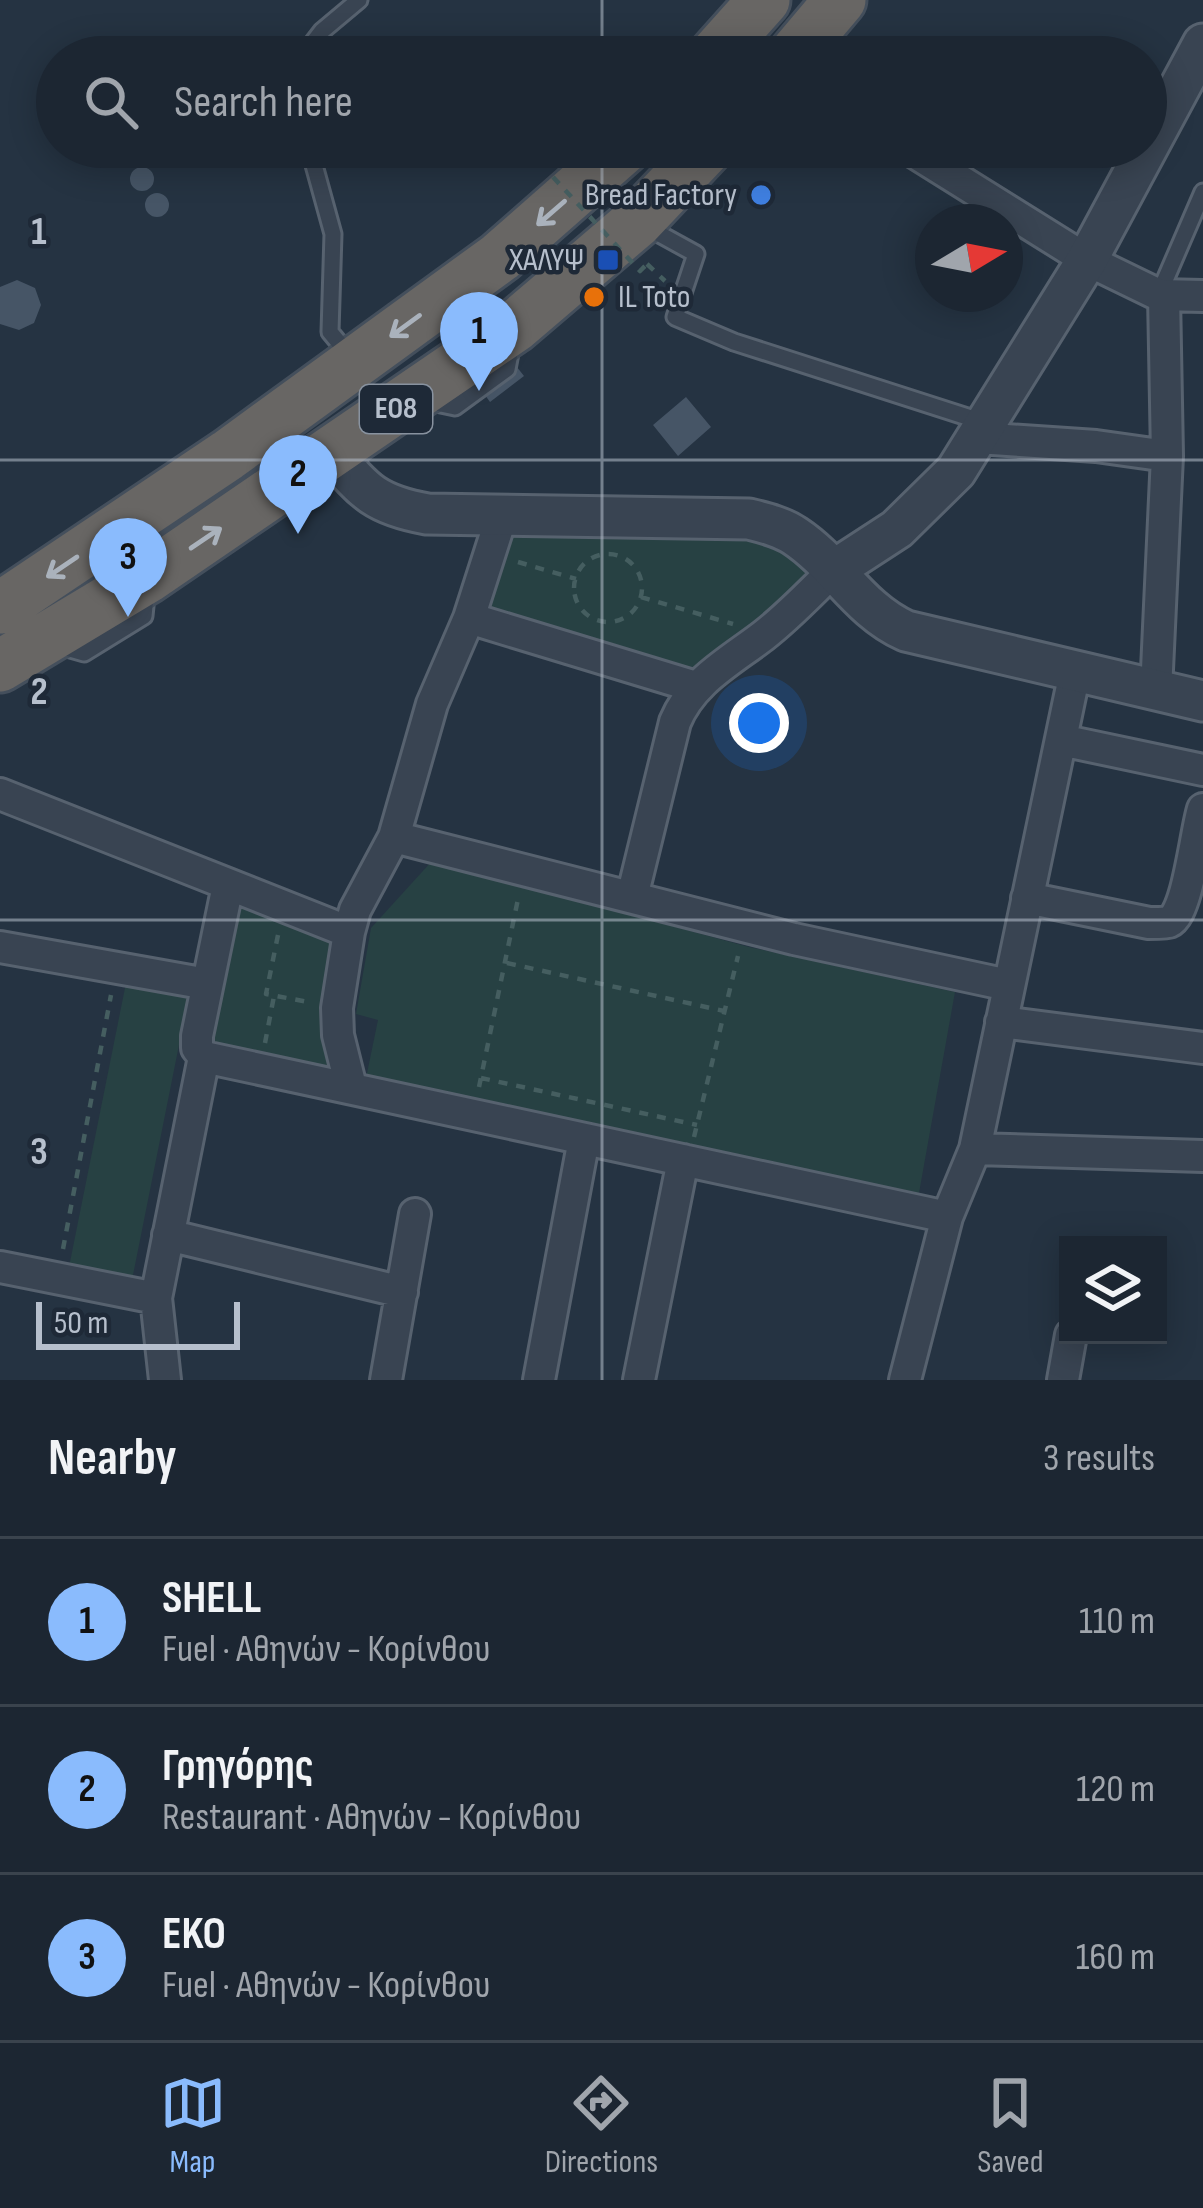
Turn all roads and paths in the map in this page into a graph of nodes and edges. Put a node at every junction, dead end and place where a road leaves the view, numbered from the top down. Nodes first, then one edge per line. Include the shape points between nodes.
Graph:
1 (359, 0) edge
2 (764, 0) edge
3 (840, 0) edge
4 (318, 36) edge
5 (732, 36) edge
6 (810, 36) edge
7 (1203, 44) edge
8 (1167, 111) edge
9 (315, 168) edge
10 (601, 168) edge
11 (693, 168) edge
12 (940, 168) edge
13 (1136, 168) edge
14 (553, 177) dead end
15 (1203, 192) edge
16 (642, 243) junction
17 (1087, 260) junction
18 (1161, 295) junction
19 (1203, 296) edge
20 (511, 348) dead end
21 (355, 362) junction
22 (436, 403) dead end
23 (981, 431) junction
24 (333, 454) junction
25 (1167, 456) junction
26 (502, 515) junction
27 (490, 554) junction
28 (834, 570) junction
29 (576, 579) junction
30 (146, 596) dead end
31 (641, 597) junction
32 (0, 608) edge
33 (469, 617) junction
34 (766, 634) junction
35 (63, 647) dead end
36 (0, 666) edge
37 (1075, 673) junction
38 (696, 686) junction
39 (1156, 691) junction
40 (1203, 701) edge
41 (1061, 740) junction
42 (1203, 770) edge
43 (0, 794) edge
44 (1203, 808) edge
45 (394, 837) junction
46 (524, 870) junction
47 (228, 885) junction
48 (632, 897) junction
49 (1027, 898) junction
50 (284, 906) junction
51 (745, 927) junction
52 (349, 932) junction
53 (0, 946) edge
54 (505, 963) junction
55 (116, 968) junction
56 (208, 984) junction
57 (1008, 985) junction
58 (274, 996) junction
59 (337, 1008) junction
60 (724, 1011) junction
61 (1001, 1022) junction
62 (1203, 1048) edge
63 (204, 1058) junction
64 (260, 1069) junction
65 (481, 1078) junction
66 (351, 1087) junction
67 (473, 1115) junction
68 (697, 1125) junction
69 (584, 1139) junction
70 (975, 1149) junction
71 (1203, 1156) edge
72 (686, 1161) junction
73 (415, 1214) dead end
74 (947, 1217) junction
75 (168, 1235) junction
76 (0, 1267) edge
77 (57, 1279) junction
78 (402, 1292) junction
79 (156, 1298) junction
80 (1069, 1344) edge
81 (165, 1380) edge
82 (386, 1380) edge
83 (539, 1380) edge
84 (639, 1380) edge
85 (904, 1380) edge
86 (1063, 1380) edge

1 - 4 lane
2 - 5 highway
3 - 6 highway
7 - 8 street
9 - 21 lane via 332,234 330,332
10 -> 21 highway, ΕΟ8 via 500,257
11 - 16 highway, ΕΟ8
12 - 17 street
13 - 17 street
14 - 16 path, bridge via 640,271
15 - 18 lane
16 - 23 lane via 696,254 675,317
16 - 24 highway, ΕΟ8
17 - 18 street
17 - 23 street
18 - 19 street
18 - 25 street
20 - 22 lane via 506,369 455,407
21 -> 32 highway, ΕΟ8
23 - 25 street
23 - 28 street via 956,471 896,529
24 - 26 street via 378,501 428,514
36 -> 24 highway, ΕΟ8
25 - 39 street
26 - 27 street
26 - 28 street via 749,519 793,534
27 - 29 path
27 - 33 street
28 - 34 street
28 - 37 street via 871,611 906,631
29 - 31 path via 573,590 588,618 610,624
29 - 31 path via 579,567 605,552 631,559
30 - 35 lane via 144,616 84,653
31 - 34 path
33 - 38 street
33 - 45 street via 432,704
34 - 38 street
37 - 39 street
37 - 41 street
38 - 48 street via 675,722
39 - 40 street
41 - 42 street
41 - 49 street
43 - 47 street
44 - 49 street via 1184,901 1168,922
45 - 46 street
45 - 52 street
46 - 48 street
46 - 54 path
47 - 50 street
47 - 56 street
48 - 51 street
49 - 57 street
50 - 52 street
50 - 58 path via 266,994
51 - 57 street
51 - 60 path
52 - 59 street
53 - 55 street
54 - 60 path
54 - 65 path
55 - 56 street
55 - 77 path
56 - 63 street via 197,1036
57 - 61 street
58 - 59 path
58 - 64 path
59 - 66 street
60 - 68 path
61 - 62 street
61 - 70 street
63 - 64 street
63 - 75 street
64 - 66 street
65 - 67 path
65 - 68 path
66 - 67 street
67 - 69 street
68 - 72 path
69 - 72 street
69 - 83 street
70 - 71 street
70 - 74 street
72 - 74 street
72 - 84 street
73 - 78 street
74 - 85 street
75 - 78 street
75 - 79 street
76 - 77 street
77 - 79 street
78 - 82 street
79 - 81 street
80 - 86 street

